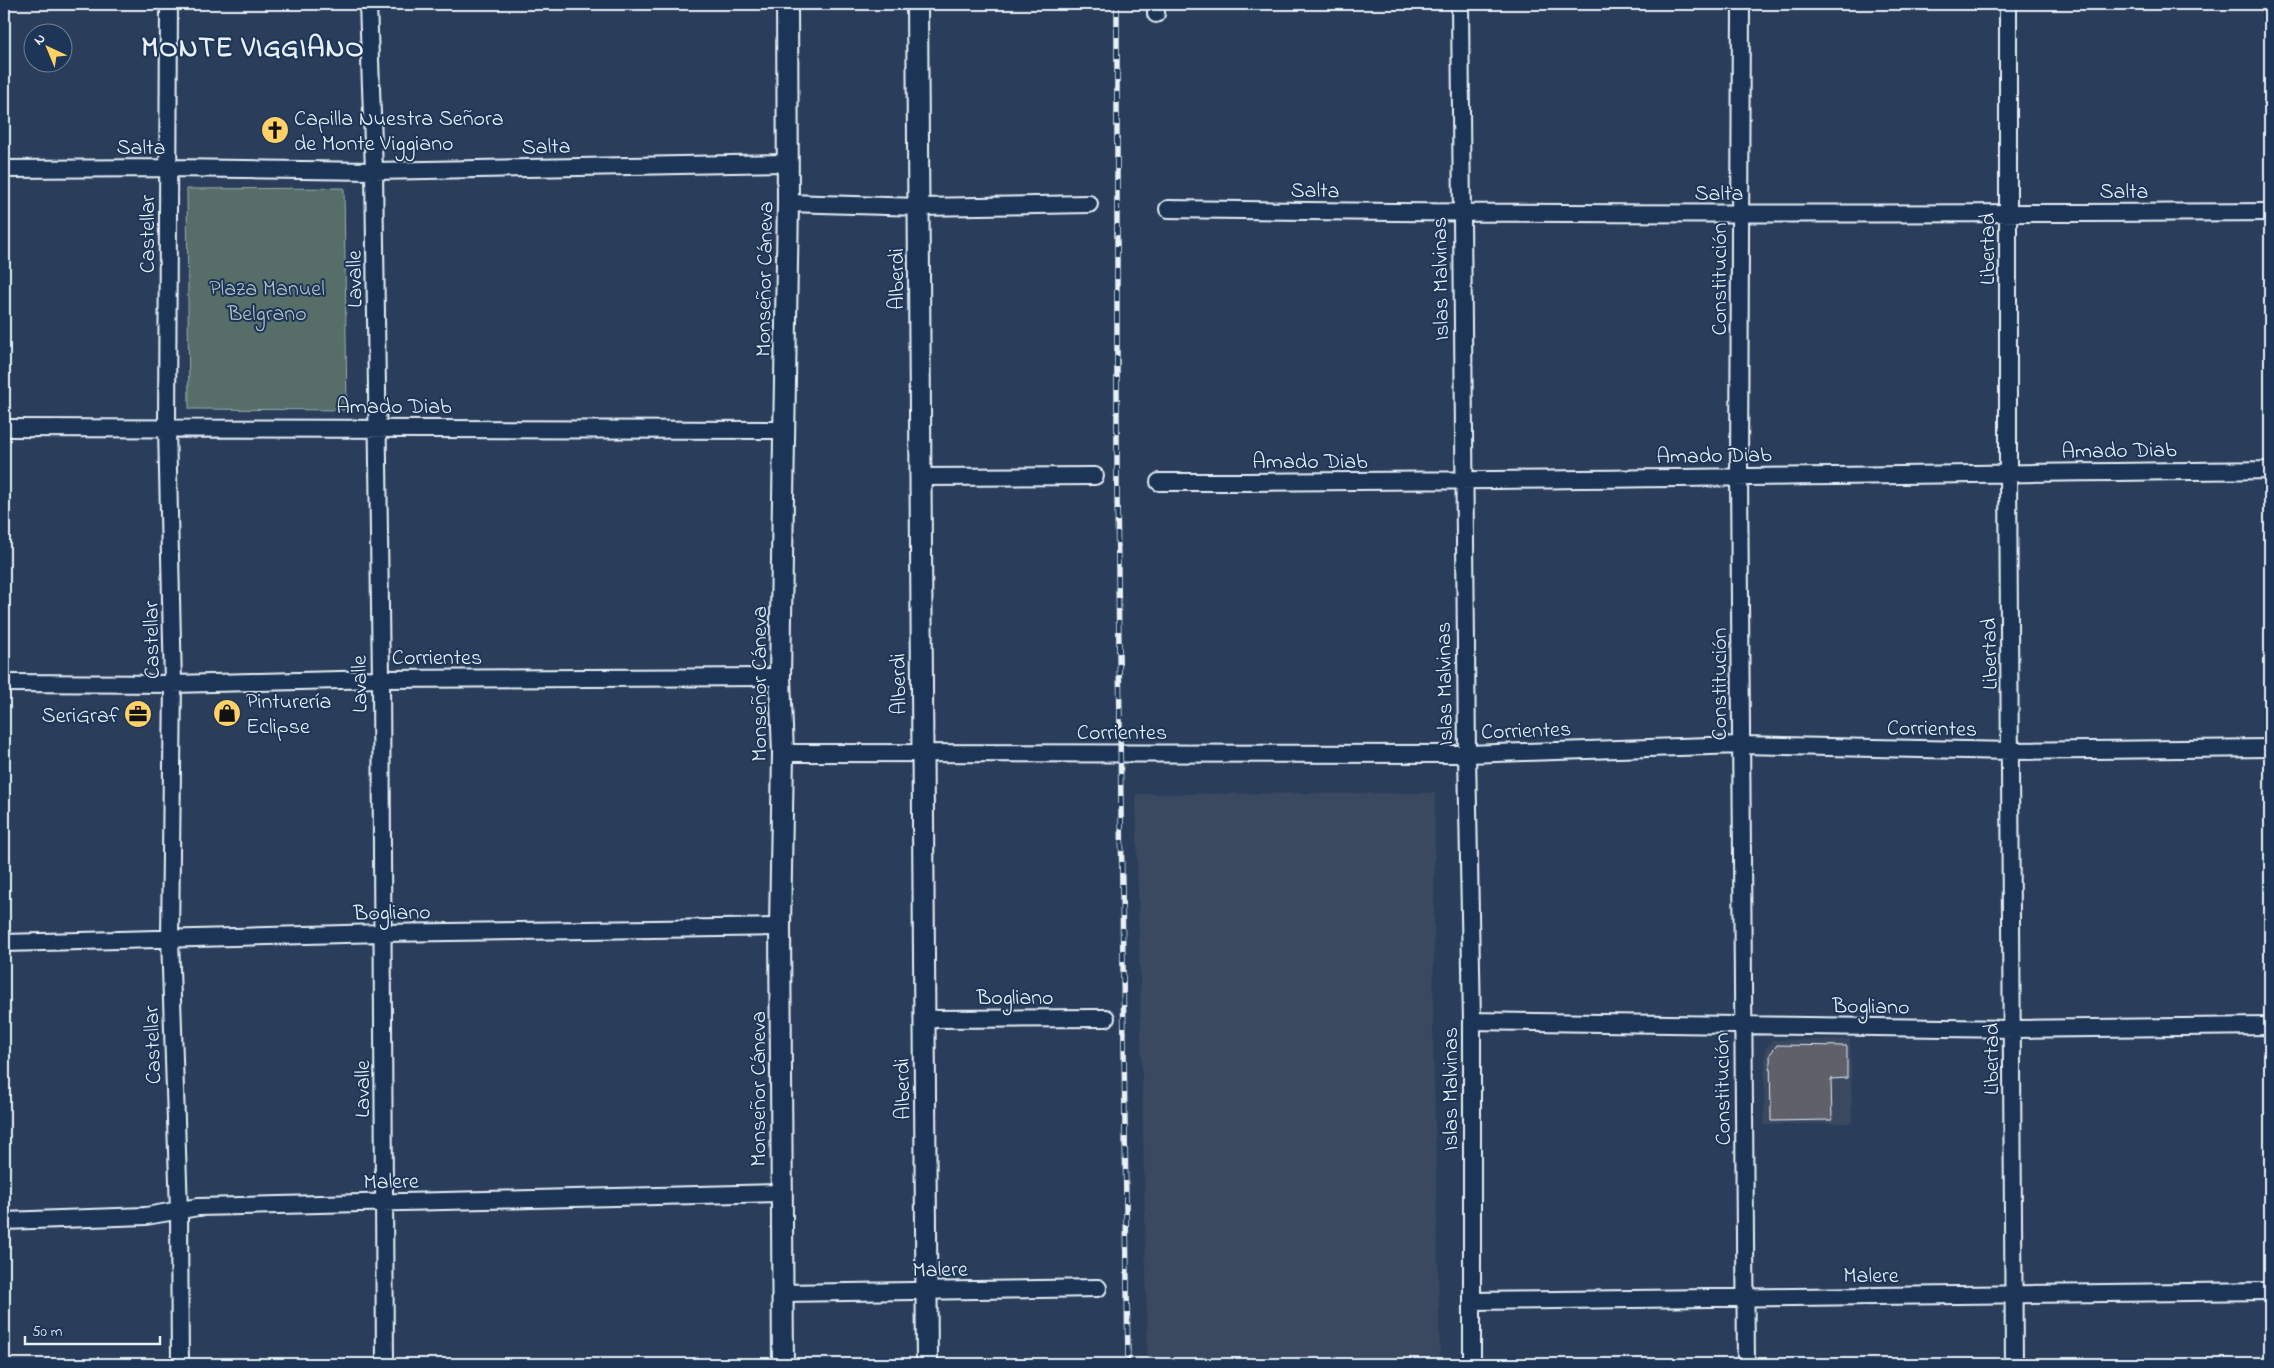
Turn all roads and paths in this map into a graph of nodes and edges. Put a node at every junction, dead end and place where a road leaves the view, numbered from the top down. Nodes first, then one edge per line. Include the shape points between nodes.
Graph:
1 (169, 4) edge
2 (368, 4) edge
3 (787, 4) edge
4 (917, 4) edge
5 (1460, 4) edge
6 (1740, 4) edge
7 (2008, 4) edge
8 (788, 163) junction
9 (169, 168) junction
10 (4, 169) edge
11 (374, 171) junction
12 (788, 204) junction
13 (1088, 204) dead end
14 (919, 206) junction
15 (1168, 209) dead end
16 (2270, 212) edge
17 (1460, 214) junction
18 (2009, 214) junction
19 (1742, 215) junction
20 (377, 427) junction
21 (4, 428) edge
22 (167, 428) junction
23 (785, 430) junction
24 (2270, 470) edge
25 (2008, 473) junction
26 (1739, 475) junction
27 (1095, 476) dead end
28 (919, 477) junction
29 (1159, 482) dead end
30 (1464, 482) junction
31 (780, 677) junction
32 (381, 679) junction
33 (4, 683) edge
34 (173, 684) junction
35 (1741, 745) junction
36 (2270, 748) edge
37 (2011, 751) junction
38 (922, 752) junction
39 (783, 753) junction
40 (1467, 754) junction
41 (780, 927) junction
42 (384, 933) junction
43 (170, 938) junction
44 (4, 943) edge
45 (1106, 1018) dead end
46 (924, 1019) junction
47 (1472, 1021) junction
48 (1742, 1026) junction
49 (2270, 1026) edge
50 (2013, 1029) junction
51 (781, 1193) junction
52 (383, 1203) junction
53 (179, 1211) junction
54 (4, 1222) edge
55 (1098, 1288) dead end
56 (927, 1291) junction
57 (2270, 1291) edge
58 (783, 1293) junction
59 (2014, 1296) junction
60 (1746, 1297) junction
61 (1472, 1301) junction
62 (180, 1364) edge
63 (385, 1364) edge
64 (783, 1364) edge
65 (927, 1364) edge
66 (1472, 1364) edge
67 (1746, 1364) edge
68 (2014, 1364) edge

1 - 9 street, Castellar
2 - 11 street, Lavalle
3 - 8 street, Monseñor Cáneva
4 - 14 street, Alberdi
5 - 17 street, Islas Malvinas
6 - 19 street, Constitución
7 - 18 street, Libertad
8 - 11 street, Salta
8 - 12 street, Monseñor Cáneva
9 - 10 street, Salta
9 - 11 street, Salta
9 - 22 street, Castellar
11 - 20 street, Lavalle
12 - 14 street
12 - 23 street, Monseñor Cáneva
13 - 14 street
14 - 28 street, Alberdi
15 - 17 street, Salta
16 - 18 street, Salta
17 - 19 street, Salta
17 - 30 street, Islas Malvinas
18 - 19 street, Salta
18 - 25 street, Libertad
19 - 26 street, Constitución
20 - 22 street, Amado Diab
20 - 23 street, Amado Diab
20 - 32 street, Lavalle
21 - 22 street, Amado Diab
22 - 34 street, Castellar
23 - 31 street, Monseñor Cáneva
24 - 25 street, Amado Diab
25 - 26 street, Amado Diab
25 - 37 street, Libertad
26 - 30 street, Amado Diab
26 - 35 street, Constitución
27 - 28 street
28 - 38 street, Alberdi
29 - 30 street, Amado Diab
30 - 40 street, Islas Malvinas
31 - 32 street, Corrientes
31 - 39 street, Monseñor Cáneva
32 - 34 street, Corrientes
32 - 42 street, Lavalle
33 - 34 street, Corrientes
34 - 43 street, Castellar
35 - 37 street, Corrientes
35 - 40 street, Corrientes
35 - 48 street, Constitución
36 - 37 street, Corrientes
37 - 50 street, Libertad
38 - 39 street, Corrientes
38 - 40 street, Corrientes
38 - 46 street, Alberdi
39 - 41 street, Monseñor Cáneva
40 - 47 street, Islas Malvinas
41 - 42 street, Bogliano
41 - 51 street, Monseñor Cáneva
42 - 43 street, Bogliano
42 - 52 street, Lavalle
43 - 44 street, Bogliano
43 - 53 street, Castellar
45 - 46 street, Bogliano
46 - 56 street, Alberdi
47 - 48 street, Bogliano
47 - 61 street, Islas Malvinas
48 - 50 street, Bogliano
48 - 60 street, Constitución
49 - 50 street, Bogliano
50 - 59 street, Libertad
51 - 52 street, Malere
51 - 58 street, Monseñor Cáneva
52 - 53 street, Malere via 198,1207
52 - 63 street, Lavalle
53 - 54 street, Malere via 146,1216
53 - 62 street, Castellar
55 - 56 street, Malere
56 - 58 street, Malere
56 - 65 street, Alberdi
57 - 59 street, Malere
58 - 64 street, Monseñor Cáneva
59 - 60 street, Malere
59 - 68 street, Libertad
60 - 61 street, Malere
60 - 67 street, Constitución
61 - 66 street, Islas Malvinas

